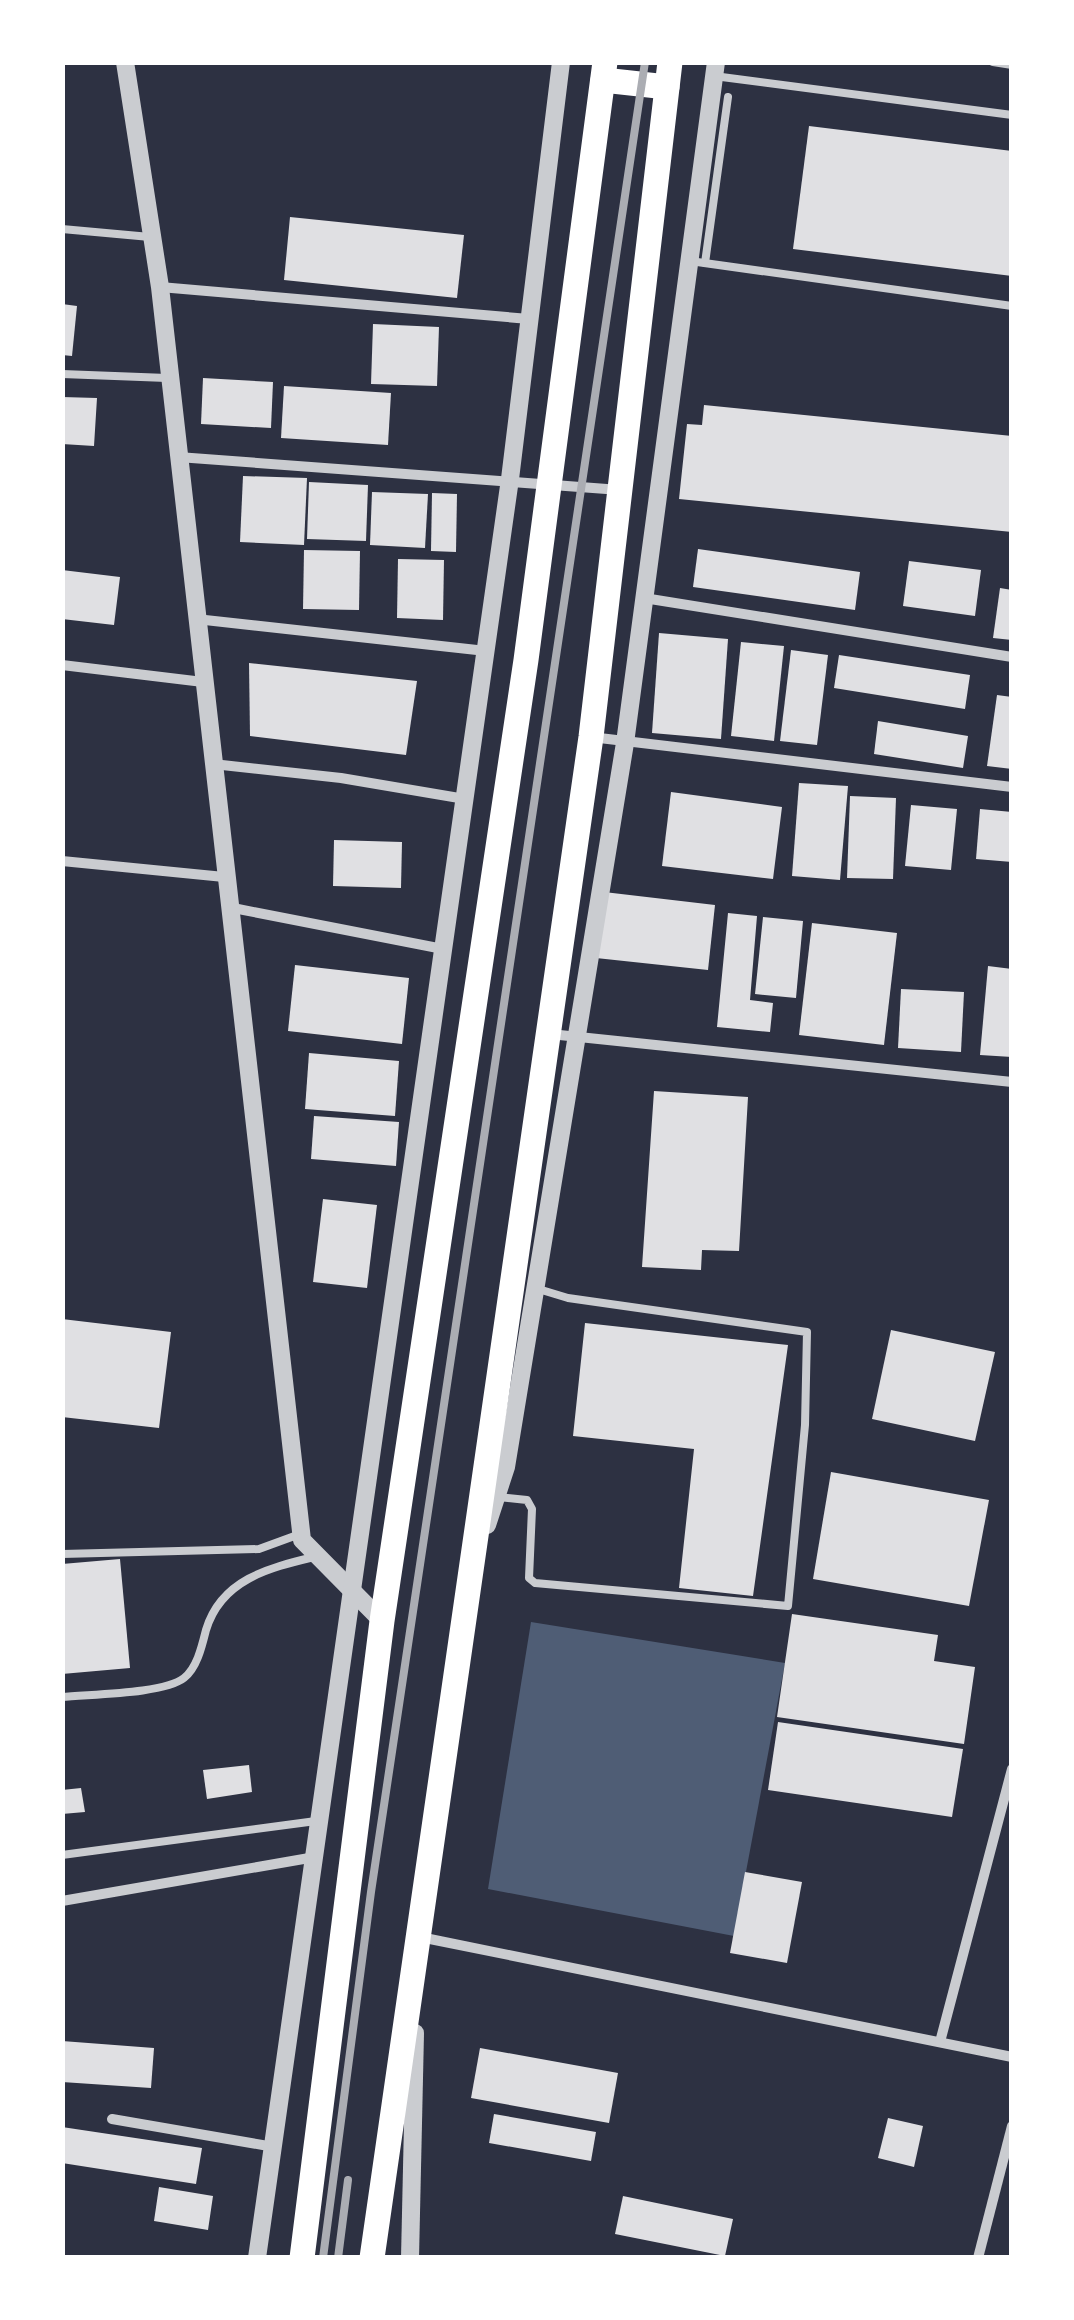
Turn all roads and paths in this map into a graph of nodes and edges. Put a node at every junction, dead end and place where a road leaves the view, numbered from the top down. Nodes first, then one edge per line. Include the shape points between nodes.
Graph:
1 (124, 62) edge
2 (561, 62) edge
3 (993, 62) edge
4 (1012, 65) edge
5 (715, 69) edge
6 (604, 71) edge
7 (668, 75) edge
8 (728, 96) dead end
9 (1012, 116) edge
10 (62, 229) edge
11 (150, 236) junction
12 (697, 262) junction
13 (160, 286) junction
14 (1012, 306) edge
15 (529, 319) junction
16 (62, 374) edge
17 (168, 378) junction
18 (177, 457) junction
19 (510, 479) junction
20 (549, 483) junction
21 (620, 490) junction
22 (644, 598) junction
23 (195, 619) junction
24 (486, 650) junction
25 (1012, 657) edge
26 (62, 665) edge
27 (202, 682) junction
28 (591, 737) junction
29 (625, 743) junction
30 (212, 764) junction
31 (1012, 787) edge
32 (464, 798) junction
33 (62, 862) edge
34 (224, 877) junction
35 (227, 906) junction
36 (444, 948) junction
37 (545, 1034) junction
38 (575, 1034) junction
39 (1012, 1082) edge
40 (535, 1288) junction
41 (496, 1497) junction
42 (302, 1533) junction
43 (62, 1554) edge
44 (318, 1556) junction
45 (468, 1583) junction
46 (352, 1592) junction
47 (382, 1621) junction
48 (62, 1697) edge
49 (1012, 1769) edge
50 (320, 1821) junction
51 (62, 1855) edge
52 (316, 1857) junction
53 (62, 1901) edge
54 (420, 1937) junction
55 (416, 1978) junction
56 (940, 2042) junction
57 (1012, 2057) edge
58 (112, 2120) dead end
59 (1012, 2126) edge
60 (274, 2147) junction
61 (999, 2176) junction
62 (1012, 2180) edge
63 (257, 2258) edge
64 (302, 2258) edge
65 (372, 2258) edge
66 (410, 2258) edge
67 (978, 2258) edge

1 - 11 street
2 - 15 street
3 - 4 lane
5 - 9 lane
5 - 12 street
6 - 7 main road
6 - 20 main road
7 - 21 main road
8 - 12 lane
10 - 11 lane
11 - 13 street
12 - 14 lane
12 - 22 street
13 - 15 street
13 - 17 street
15 - 19 street
16 - 17 lane
17 - 18 street
18 - 19 street
18 - 23 street
19 - 20 street
19 - 24 street
20 - 21 street
20 - 47 main road
21 - 28 main road
22 - 25 street
22 - 29 street
23 - 24 street
23 - 27 street
24 - 32 street
26 - 27 street
27 - 30 street
28 - 29 street
28 - 37 main road
29 - 31 street
29 - 38 street
30 - 32 street
30 - 34 street
32 - 36 street
33 - 34 street
34 - 35 street
35 - 36 street
35 - 42 street
36 - 46 street
37 - 38 street
37 - 45 main road
38 - 39 street
38 - 40 street
40 - 41 street
40 - 41 lane via 807,1332 788,1606 535,1583 529,1578 532,1509 527,1500
41 - 45 street
42 - 43 lane via 260,1549
42 - 44 street
44 - 46 street
44 - 48 lane via 261,1570 235,1587 212,1610 200,1654 183,1679
45 - 54 main road
46 - 47 street
46 - 50 street
47 - 64 main road
49 - 56 street
50 - 51 lane
50 - 52 street
52 - 53 street
52 - 60 street
54 - 55 main road
54 - 56 street
55 - 65 main road
55 - 66 street
56 - 57 street
58 - 60 street
59 - 61 street
60 - 63 street
61 - 62 lane
61 - 67 street

